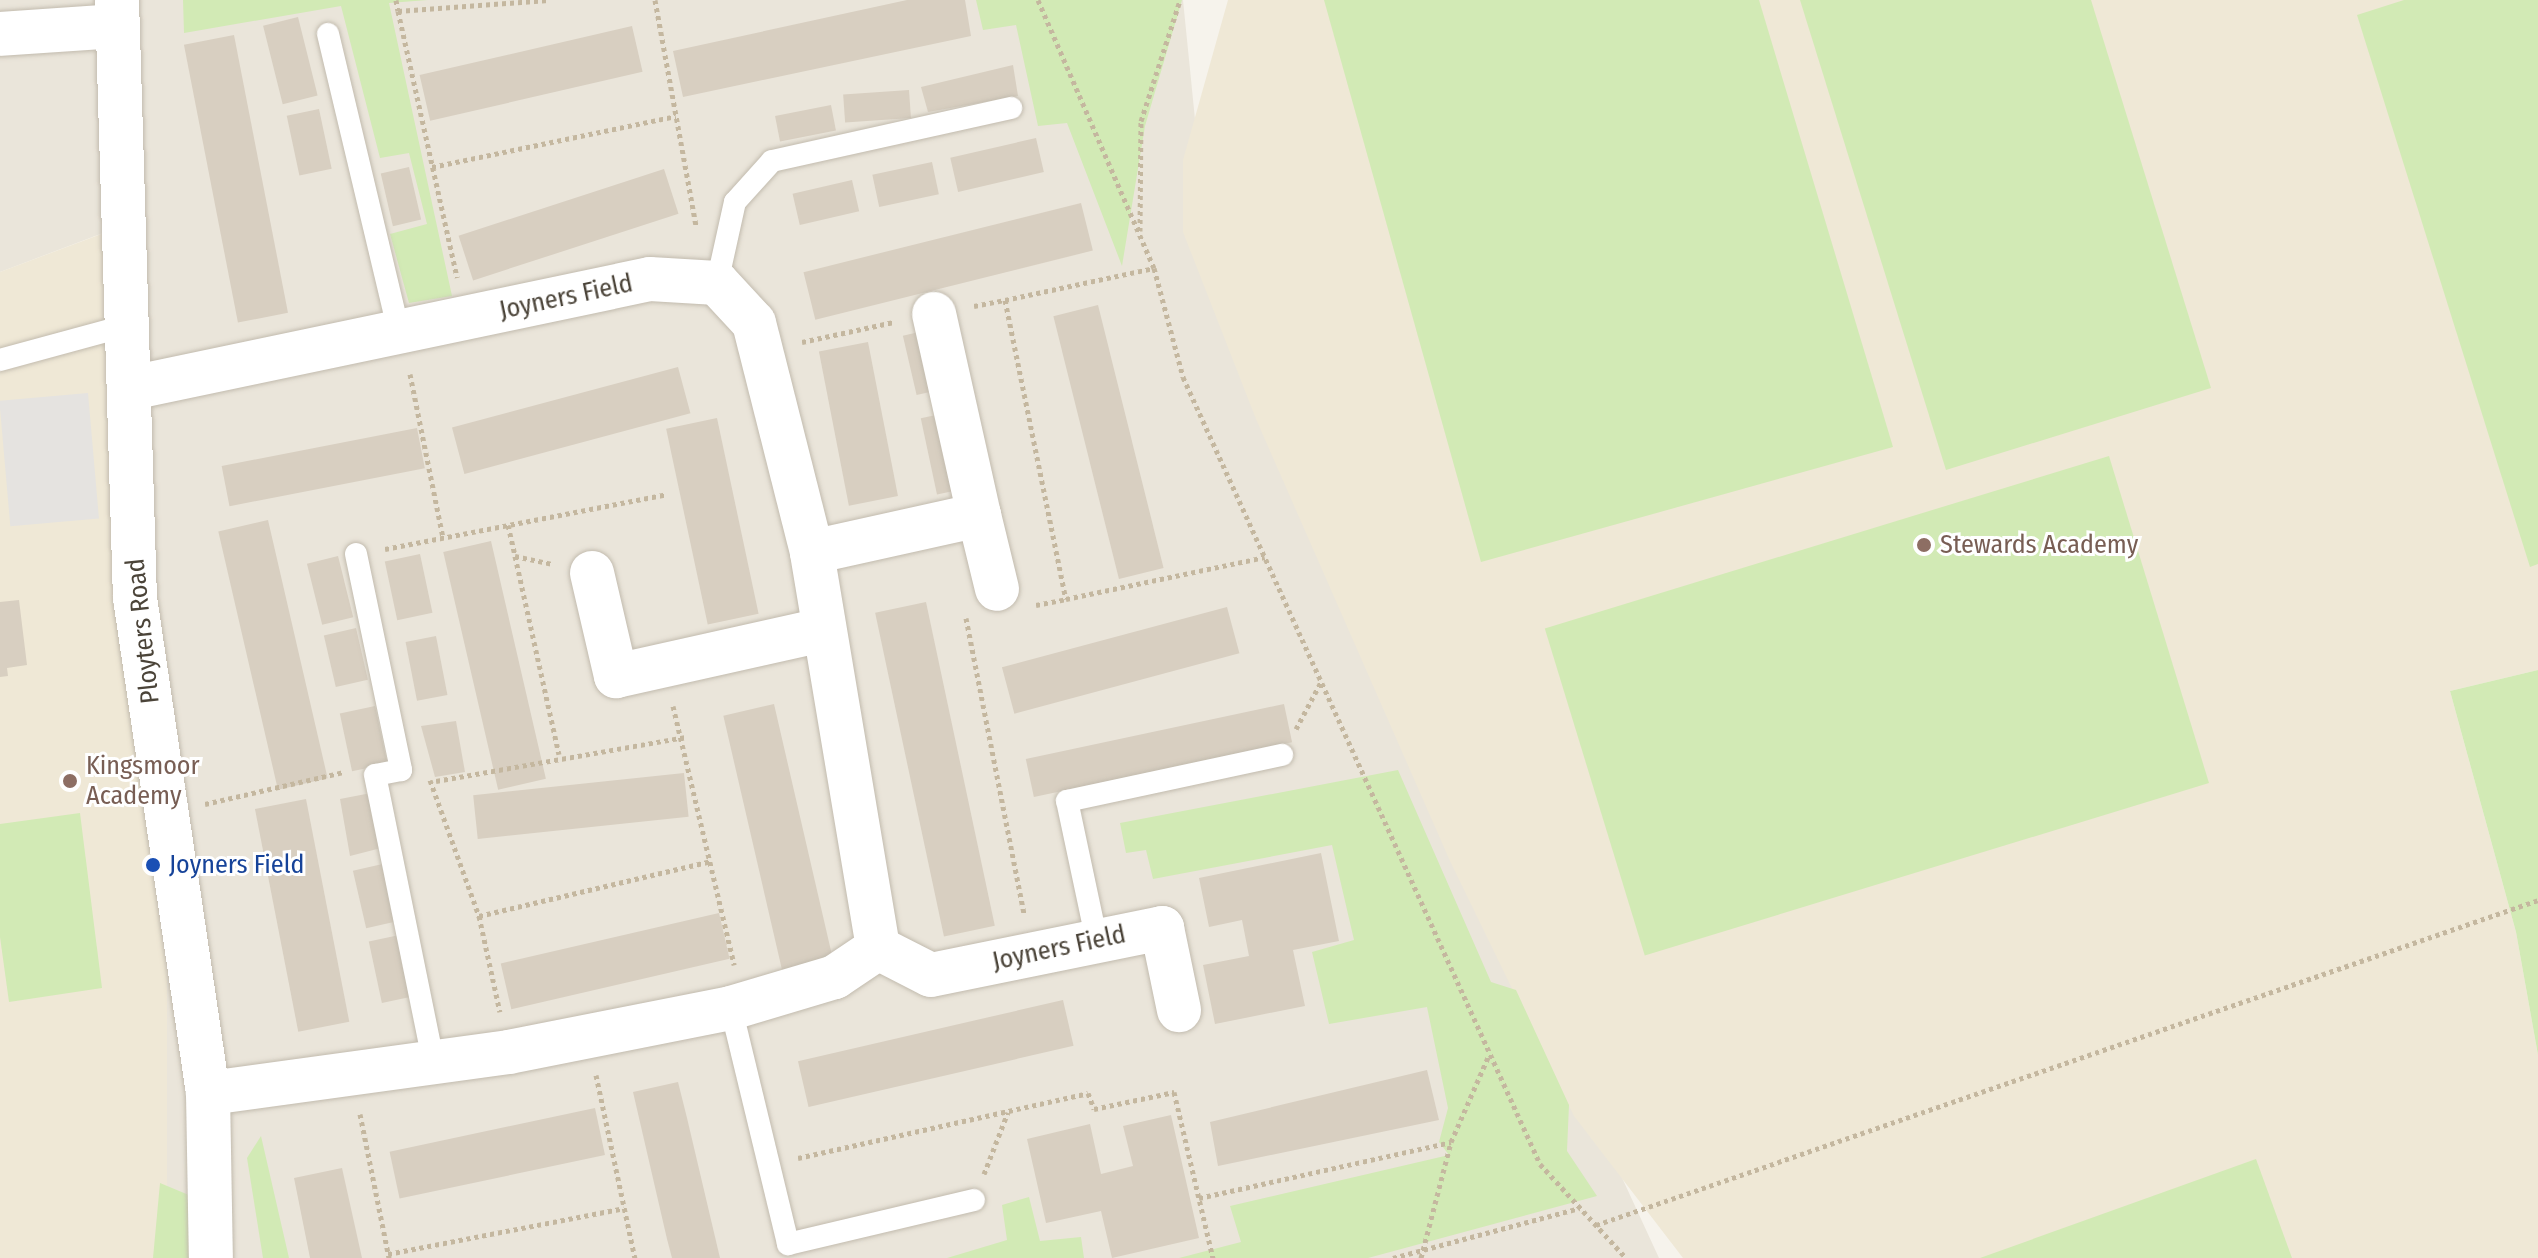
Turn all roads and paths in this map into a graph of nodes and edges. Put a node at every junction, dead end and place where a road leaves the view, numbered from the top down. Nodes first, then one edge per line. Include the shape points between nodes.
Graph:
1 (396, 0) edge
2 (549, 0) edge
3 (655, 0) edge
4 (1038, 0) edge
5 (1180, 0) edge
6 (398, 11) junction
7 (117, 13) edge
8 (0, 34) edge
9 (328, 34) dead end
10 (1011, 108) dead end
11 (676, 116) junction
12 (432, 167) junction
13 (1140, 236) junction
14 (1154, 268) junction
15 (712, 283) junction
16 (1005, 300) junction
17 (934, 314) junction
18 (465, 318) junction
19 (129, 325) junction
20 (400, 332) junction
21 (761, 351) junction
22 (0, 360) edge
23 (131, 388) junction
24 (667, 494) dead end
25 (979, 515) junction
26 (508, 525) junction
27 (443, 537) junction
28 (812, 552) junction
29 (356, 554) joint
30 (515, 556) junction
31 (1265, 557) junction
32 (592, 573) joint
33 (980, 597) joint
34 (821, 630) junction
35 (657, 667) junction
36 (1321, 681) junction
37 (686, 737) junction
38 (559, 754) junction
39 (1282, 755) joint
40 (401, 770) junction
41 (375, 775) junction
42 (436, 781) junction
43 (196, 790) dead end
44 (712, 861) junction
45 (2538, 900) edge
46 (479, 916) junction
47 (1096, 937) junction
48 (878, 948) junction
49 (1032, 954) junction
50 (737, 1007) junction
51 (1179, 1010) dead end
52 (588, 1036) junction
53 (509, 1052) junction
54 (1489, 1054) junction
55 (433, 1061) junction
56 (352, 1073) junction
57 (208, 1093) junction
58 (1008, 1111) junction
59 (1451, 1142) junction
60 (769, 1165) junction
61 (1199, 1198) junction
62 (974, 1200) joint
63 (624, 1208) junction
64 (1579, 1208) junction
65 (1596, 1225) junction
66 (1419, 1250) junction
67 (388, 1256) edge
68 (211, 1258) edge
69 (635, 1258) edge
70 (1213, 1258) edge
71 (1393, 1258) edge
72 (1421, 1258) edge
73 (1626, 1258) edge

1 - 6 path
2 - 6 path
3 - 11 path
4 - 13 path
5 - 13 path via 1141,121
6 - 12 path
7 - 8 street
7 - 19 street, Ployters Road
9 - 20 lane
10 - 15 lane via 772,161 735,202
11 - 12 path
11 - 15 path
12 - 18 path
13 - 14 path
14 - 16 path
14 - 31 path via 1183,377
15 - 18 street, Joyners Field via 650,279
15 - 21 street via 754,323
16 - 17 path
16 - 31 path via 1066,599
17 - 21 path
17 - 25 street
18 - 20 street, Joyners Field
19 - 22 lane
19 - 23 street, Ployters Road
20 - 23 street, Joyners Field
20 - 27 path
21 - 28 street
23 - 57 street, Ployters Road via 135,598
24 - 26 path
25 - 28 street
25 - 33 street
26 - 27 path
26 - 30 path
27 - 29 path
28 - 34 street
29 - 40 lane
30 - 32 path
30 - 38 path
31 - 36 path
32 - 35 street via 616,676
33 - 49 path
34 - 35 street
34 - 48 street
35 - 37 path
36 - 39 path
36 - 54 path
37 - 38 path
37 - 44 path
38 - 42 path
39 - 47 lane via 1067,801
40 - 41 lane
40 - 42 path
41 - 43 path via 359,768 199,806
41 - 55 lane
42 - 46 path
44 - 46 path
44 - 50 path
45 - 65 path
46 - 53 path
47 - 49 street, Joyners Field
47 - 51 street, Joyners Field via 1162,928
48 - 49 street, Joyners Field via 931,975
48 - 50 street via 835,977
50 - 52 street
50 - 60 lane
52 - 53 street
52 - 63 path
53 - 55 street
54 - 59 path
54 - 64 path via 1540,1164
55 - 56 street
56 - 57 street
56 - 67 path
57 - 68 street, Ployters Road
58 - 60 path
58 - 61 path via 1088,1093 1094,1109 1174,1092
58 - 62 path
59 - 61 path
59 - 66 path
60 - 62 lane via 788,1244
61 - 70 path
63 - 67 path
63 - 69 path
64 - 65 path
64 - 66 path
65 - 73 path
66 - 71 path
66 - 72 path

